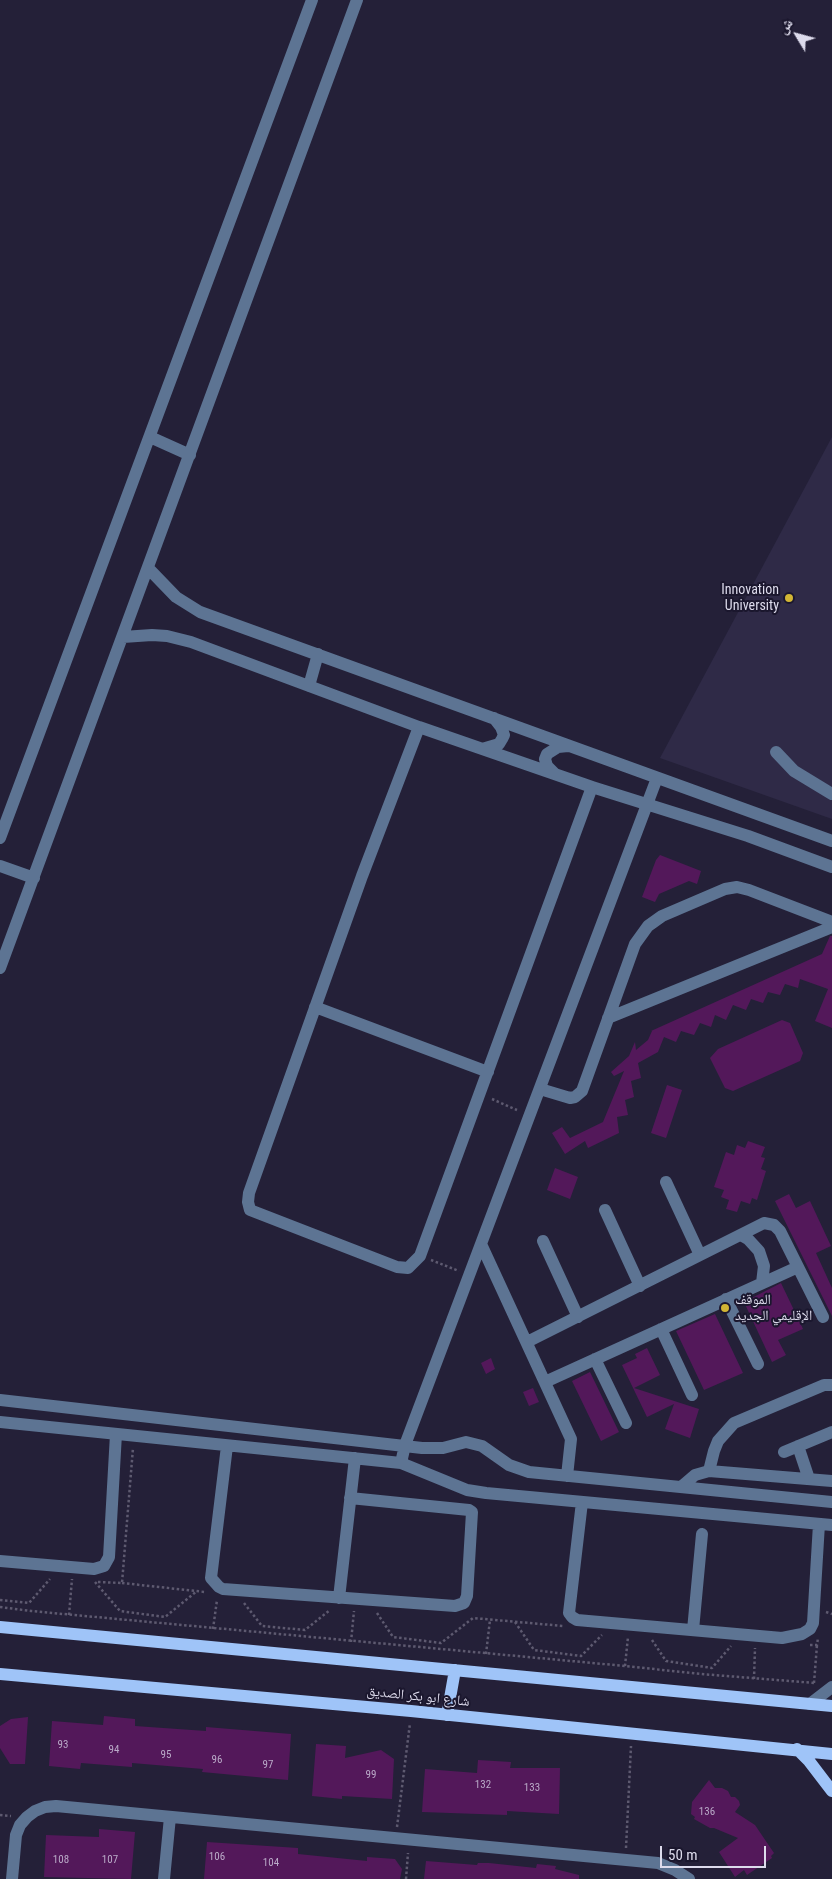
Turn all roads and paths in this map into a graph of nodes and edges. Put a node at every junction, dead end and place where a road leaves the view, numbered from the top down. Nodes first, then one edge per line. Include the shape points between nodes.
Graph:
1 (312, 0) edge
2 (357, 0) edge
3 (150, 437) junction
4 (190, 455) junction
5 (148, 568) junction
6 (123, 637) junction
7 (318, 654) junction
8 (309, 686) junction
9 (494, 718) junction
10 (419, 727) junction
11 (571, 746) junction
12 (482, 749) junction
13 (776, 752) dead end
14 (555, 774) junction
15 (657, 778) junction
16 (592, 787) junction
17 (832, 794) edge
18 (647, 805) junction
19 (826, 835) edge
20 (0, 838) edge
21 (832, 841) edge
22 (0, 866) edge
23 (832, 867) edge
24 (34, 878) junction
25 (832, 922) edge
26 (832, 927) edge
27 (0, 968) edge
28 (315, 1007) junction
29 (608, 1018) junction
30 (488, 1072) junction
31 (540, 1089) junction
32 (481, 1094) junction
33 (530, 1115) junction
34 (666, 1182) dead end
35 (605, 1210) dead end
36 (741, 1235) junction
37 (543, 1241) dead end
38 (481, 1244) junction
39 (420, 1256) junction
40 (700, 1256) junction
41 (798, 1267) junction
42 (469, 1275) junction
43 (762, 1283) junction
44 (640, 1286) junction
45 (726, 1299) junction
46 (578, 1317) junction
47 (823, 1317) dead end
48 (661, 1329) junction
49 (527, 1342) junction
50 (596, 1359) junction
51 (758, 1364) dead end
52 (545, 1382) junction
53 (832, 1385) edge
54 (692, 1395) dead end
55 (0, 1400) edge
56 (0, 1422) edge
57 (626, 1423) dead end
58 (832, 1432) edge
59 (116, 1434) junction
60 (405, 1445) junction
61 (227, 1446) junction
62 (798, 1446) junction
63 (784, 1452) dead end
64 (355, 1458) junction
65 (401, 1463) junction
66 (709, 1471) junction
67 (567, 1476) junction
68 (810, 1479) junction
69 (832, 1481) edge
70 (681, 1487) junction
71 (350, 1498) junction
72 (582, 1502) junction
73 (832, 1502) edge
74 (818, 1524) junction
75 (832, 1525) edge
76 (702, 1534) dead end
77 (0, 1561) edge
78 (52, 1577) dead end
79 (72, 1579) dead end
80 (94, 1581) dead end
81 (197, 1591) dead end
82 (218, 1594) dead end
83 (238, 1596) dead end
84 (0, 1600) edge
85 (336, 1602) junction
86 (0, 1607) edge
87 (355, 1608) dead end
88 (375, 1610) dead end
89 (69, 1615) junction
90 (473, 1618) dead end
91 (490, 1620) dead end
92 (515, 1622) dead end
93 (0, 1627) edge
94 (214, 1629) junction
95 (607, 1630) dead end
96 (694, 1630) junction
97 (628, 1632) dead end
98 (649, 1634) dead end
99 (736, 1640) dead end
100 (351, 1642) junction
101 (755, 1642) dead end
102 (818, 1645) dead end
103 (486, 1654) junction
104 (625, 1666) junction
105 (455, 1670) junction
106 (0, 1674) edge
107 (754, 1679) junction
108 (814, 1683) junction
109 (828, 1684) edge
110 (810, 1704) junction
111 (831, 1705) edge
112 (411, 1711) junction
113 (447, 1714) junction
114 (631, 1734) junction
115 (797, 1749) junction
116 (832, 1754) edge
117 (832, 1791) edge
118 (170, 1817) junction
119 (396, 1838) junction
120 (410, 1840) junction
121 (625, 1860) junction
122 (12, 1879) edge
123 (164, 1879) edge
124 (406, 1879) edge
125 (689, 1879) edge

1 - 3 street
2 - 4 street
3 - 4 street
3 - 20 street
4 - 5 street
5 - 6 street
5 - 7 street via 176,597 200,612
6 - 8 street via 152,635 179,638
6 - 24 street
7 - 8 street
7 - 9 street
8 - 10 street
9 - 11 street
9 - 12 street via 504,736 499,744
10 - 12 street
10 - 28 street
11 - 14 street via 558,747 546,754 547,766
11 - 15 street
12 - 14 street
13 - 17 street via 794,772
14 - 16 street
15 - 18 street
15 - 19 street
16 - 18 street
16 - 30 street
18 - 23 street via 748,836
18 - 31 street
19 - 21 street
22 - 24 street
24 - 27 street
25 - 29 street via 743,888 725,889 662,916 643,931 635,944
26 - 29 street
28 - 30 street
28 - 39 street via 249,1193 250,1210 397,1267 408,1268
29 - 31 street via 579,1095 566,1098
30 - 32 street
31 - 33 street
32 - 33 path
32 - 39 street
33 - 38 street
34 - 40 street
35 - 44 street
36 - 40 street
36 - 41 street via 764,1223 774,1225
36 - 43 street via 758,1251 764,1266
37 - 46 street
38 - 42 street
38 - 49 street
39 - 42 path
40 - 44 street
41 - 43 street
41 - 47 street
42 - 60 street
43 - 45 street
44 - 46 street
45 - 48 street
45 - 51 street
46 - 49 street
48 - 50 street
48 - 54 street
49 - 52 street
50 - 52 street
50 - 57 street
52 - 67 street via 571,1439
53 - 66 street via 824,1385 734,1422 718,1441
55 - 60 street
56 - 59 street
58 - 62 street
59 - 61 street
59 - 77 street via 109,1557 104,1566 94,1569
60 - 65 street
60 - 67 street via 444,1448 459,1442 474,1443 519,1469
61 - 64 street
61 - 85 street via 213,1581 223,1589
62 - 63 street
62 - 68 street
64 - 65 street
64 - 71 street
65 - 72 street via 476,1492
66 - 68 street
66 - 70 street via 695,1476
67 - 70 street
68 - 69 street
70 - 73 street
71 - 85 street
71 - 85 street via 472,1512 467,1596 464,1603 455,1606
72 - 74 street
72 - 96 street via 569,1613 572,1617
74 - 75 street
74 - 96 street via 813,1623 810,1629 788,1638
76 - 96 street
78 - 84 path via 29,1603
79 - 89 path
80 - 81 path via 120,1611 164,1617
82 - 94 path
83 - 85 path via 262,1626 305,1630
86 - 89 path
87 - 100 path
88 - 90 path via 393,1637 441,1643
89 - 94 path
91 - 103 path
92 - 95 path via 534,1650 580,1656
93 - 105 main road
94 - 100 path
97 - 104 path
98 - 99 path via 666,1661 712,1668
100 - 103 path
101 - 107 path
102 - 108 path
103 - 104 path
104 - 107 path
105 - 110 main road
105 - 113 main road
106 - 112 main road, شارع ابو بكر الصديق
107 - 108 path
108 - 109 path
109 - 110 street
110 - 111 main road
112 - 113 main road, شارع ابو بكر الصديق
112 - 119 path
113 - 114 main road, شارع ابو بكر الصديق
114 - 115 main road, شارع ابو بكر الصديق
114 - 121 path
115 - 116 main road, شارع ابو بكر الصديق
115 - 117 main road
118 - 119 street
118 - 122 street via 45,1807 27,1817 20,1826 16,1835
118 - 123 street
119 - 120 street
120 - 121 street
120 - 124 path
121 - 125 street via 658,1863

